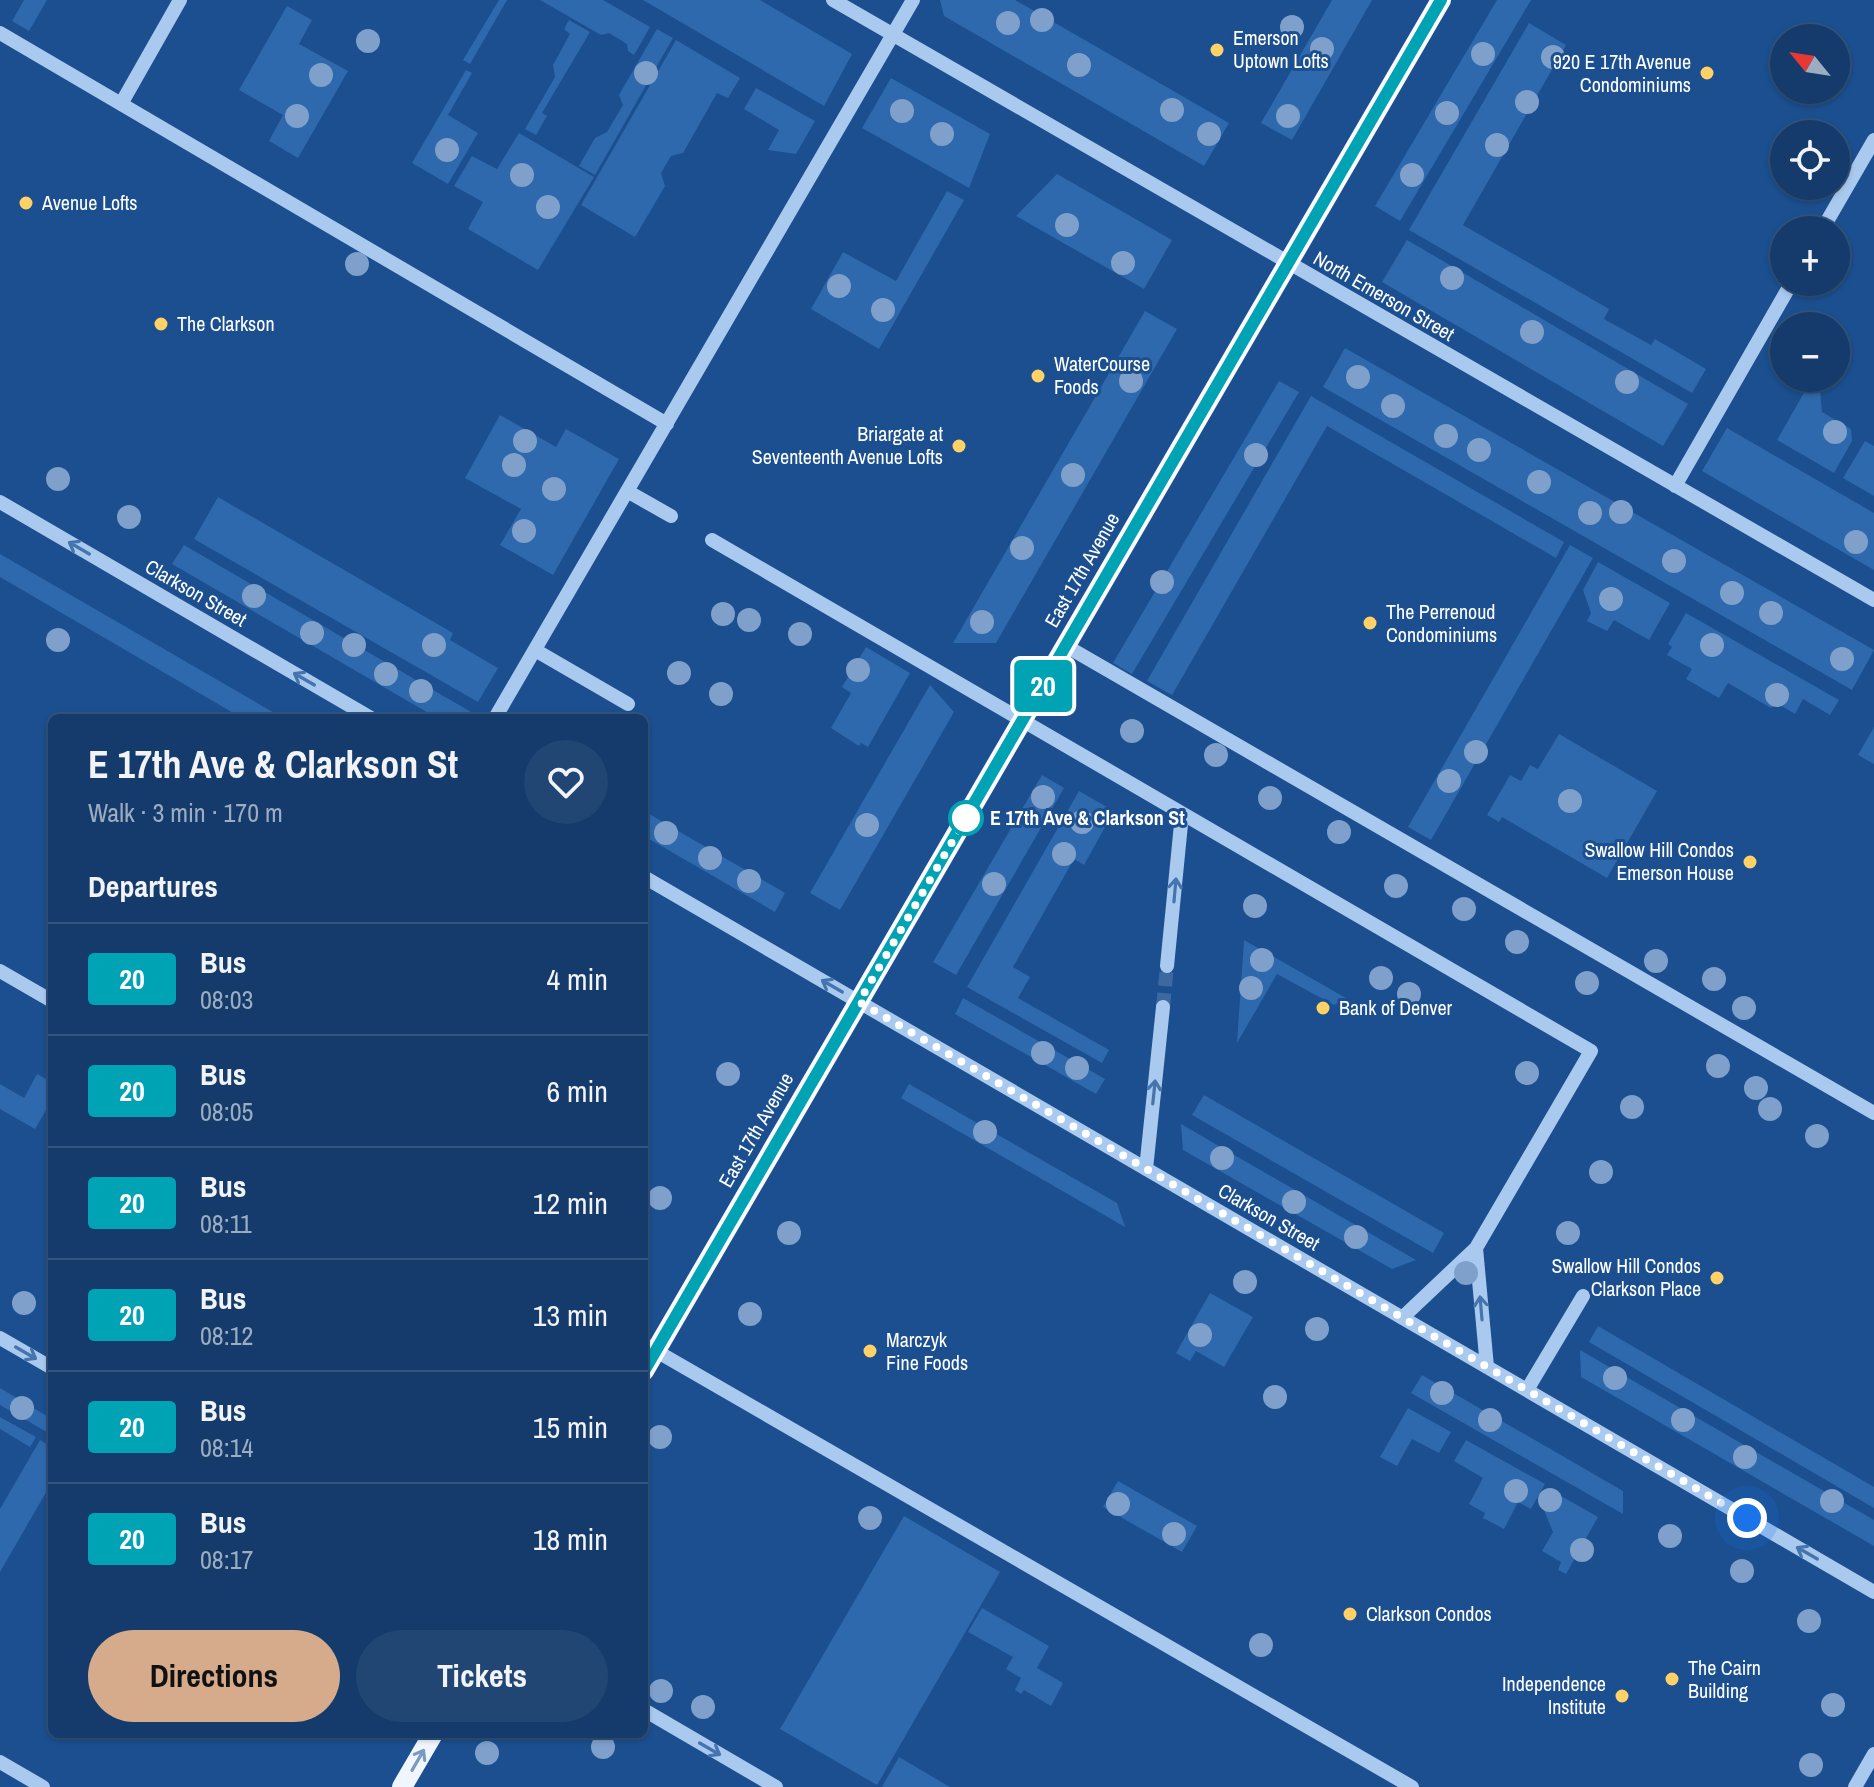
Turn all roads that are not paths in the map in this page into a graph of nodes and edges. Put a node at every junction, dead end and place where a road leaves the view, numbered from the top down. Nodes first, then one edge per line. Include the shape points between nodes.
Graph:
1 (180, 0) edge
2 (833, 0) edge
3 (913, 0) edge
4 (1441, 0) edge
5 (0, 33) edge
6 (893, 35) junction
7 (121, 104) junction
8 (1874, 140) edge
9 (1830, 216) edge
10 (1288, 264) junction
11 (1784, 296) edge
12 (667, 424) junction
13 (1675, 486) junction
14 (627, 491) junction
15 (0, 502) edge
16 (671, 516) dead end
17 (712, 540) dead end
18 (1874, 600) edge
19 (1066, 646) junction
20 (535, 650) junction
21 (628, 704) dead end
22 (364, 714) edge
23 (497, 714) edge
24 (1022, 721) junction
25 (1182, 814) junction
26 (648, 879) edge
27 (1167, 966) tunnel mouth
28 (0, 971) edge
29 (48, 999) edge
30 (859, 1002) junction
31 (1163, 1007) tunnel mouth
32 (1874, 1113) edge
33 (1146, 1169) junction
34 (1476, 1248) junction
35 (1583, 1296) dead end
36 (1402, 1318) junction
37 (0, 1338) edge
38 (650, 1347) edge
39 (48, 1366) edge
40 (1487, 1367) junction
41 (1527, 1390) junction
42 (1874, 1592) edge
43 (648, 1712) edge
44 (431, 1738) edge
45 (1874, 1754) edge
46 (0, 1762) edge
47 (43, 1787) edge
48 (402, 1787) edge
49 (776, 1787) edge
50 (1412, 1787) edge
51 (1855, 1787) edge

1 - 7 street
2 - 6 street, North Emerson Street
3 - 6 street
4 - 10 main road, East 17th Avenue
5 - 7 street
6 - 10 street, North Emerson Street
6 - 12 street
7 - 12 street
8 - 9 street
10 - 13 street, North Emerson Street
10 - 19 main road, East 17th Avenue
11 - 13 street
12 - 14 street
13 - 18 street, North Emerson Street
14 - 16 street
14 - 20 street
22 -> 15 street, Clarkson Street
17 - 24 street
19 - 24 main road, East 17th Avenue
19 - 32 street
20 - 21 street
20 - 23 street
24 - 25 street
24 - 30 main road, East 17th Avenue
27 -> 25 street
25 - 34 street via 1591,1051
30 -> 26 street, Clarkson Street
28 - 29 street
30 - 33 street, Clarkson Street
30 - 38 main road, East 17th Avenue
33 -> 31 street
33 - 36 street, Clarkson Street
34 - 36 street
40 -> 34 street
35 - 41 street
36 - 40 street, Clarkson Street
37 -> 39 street
38 - 50 street
40 - 41 street, Clarkson Street
42 -> 41 street, Clarkson Street
43 -> 49 street
48 -> 44 main road
45 - 51 street
46 - 47 street

